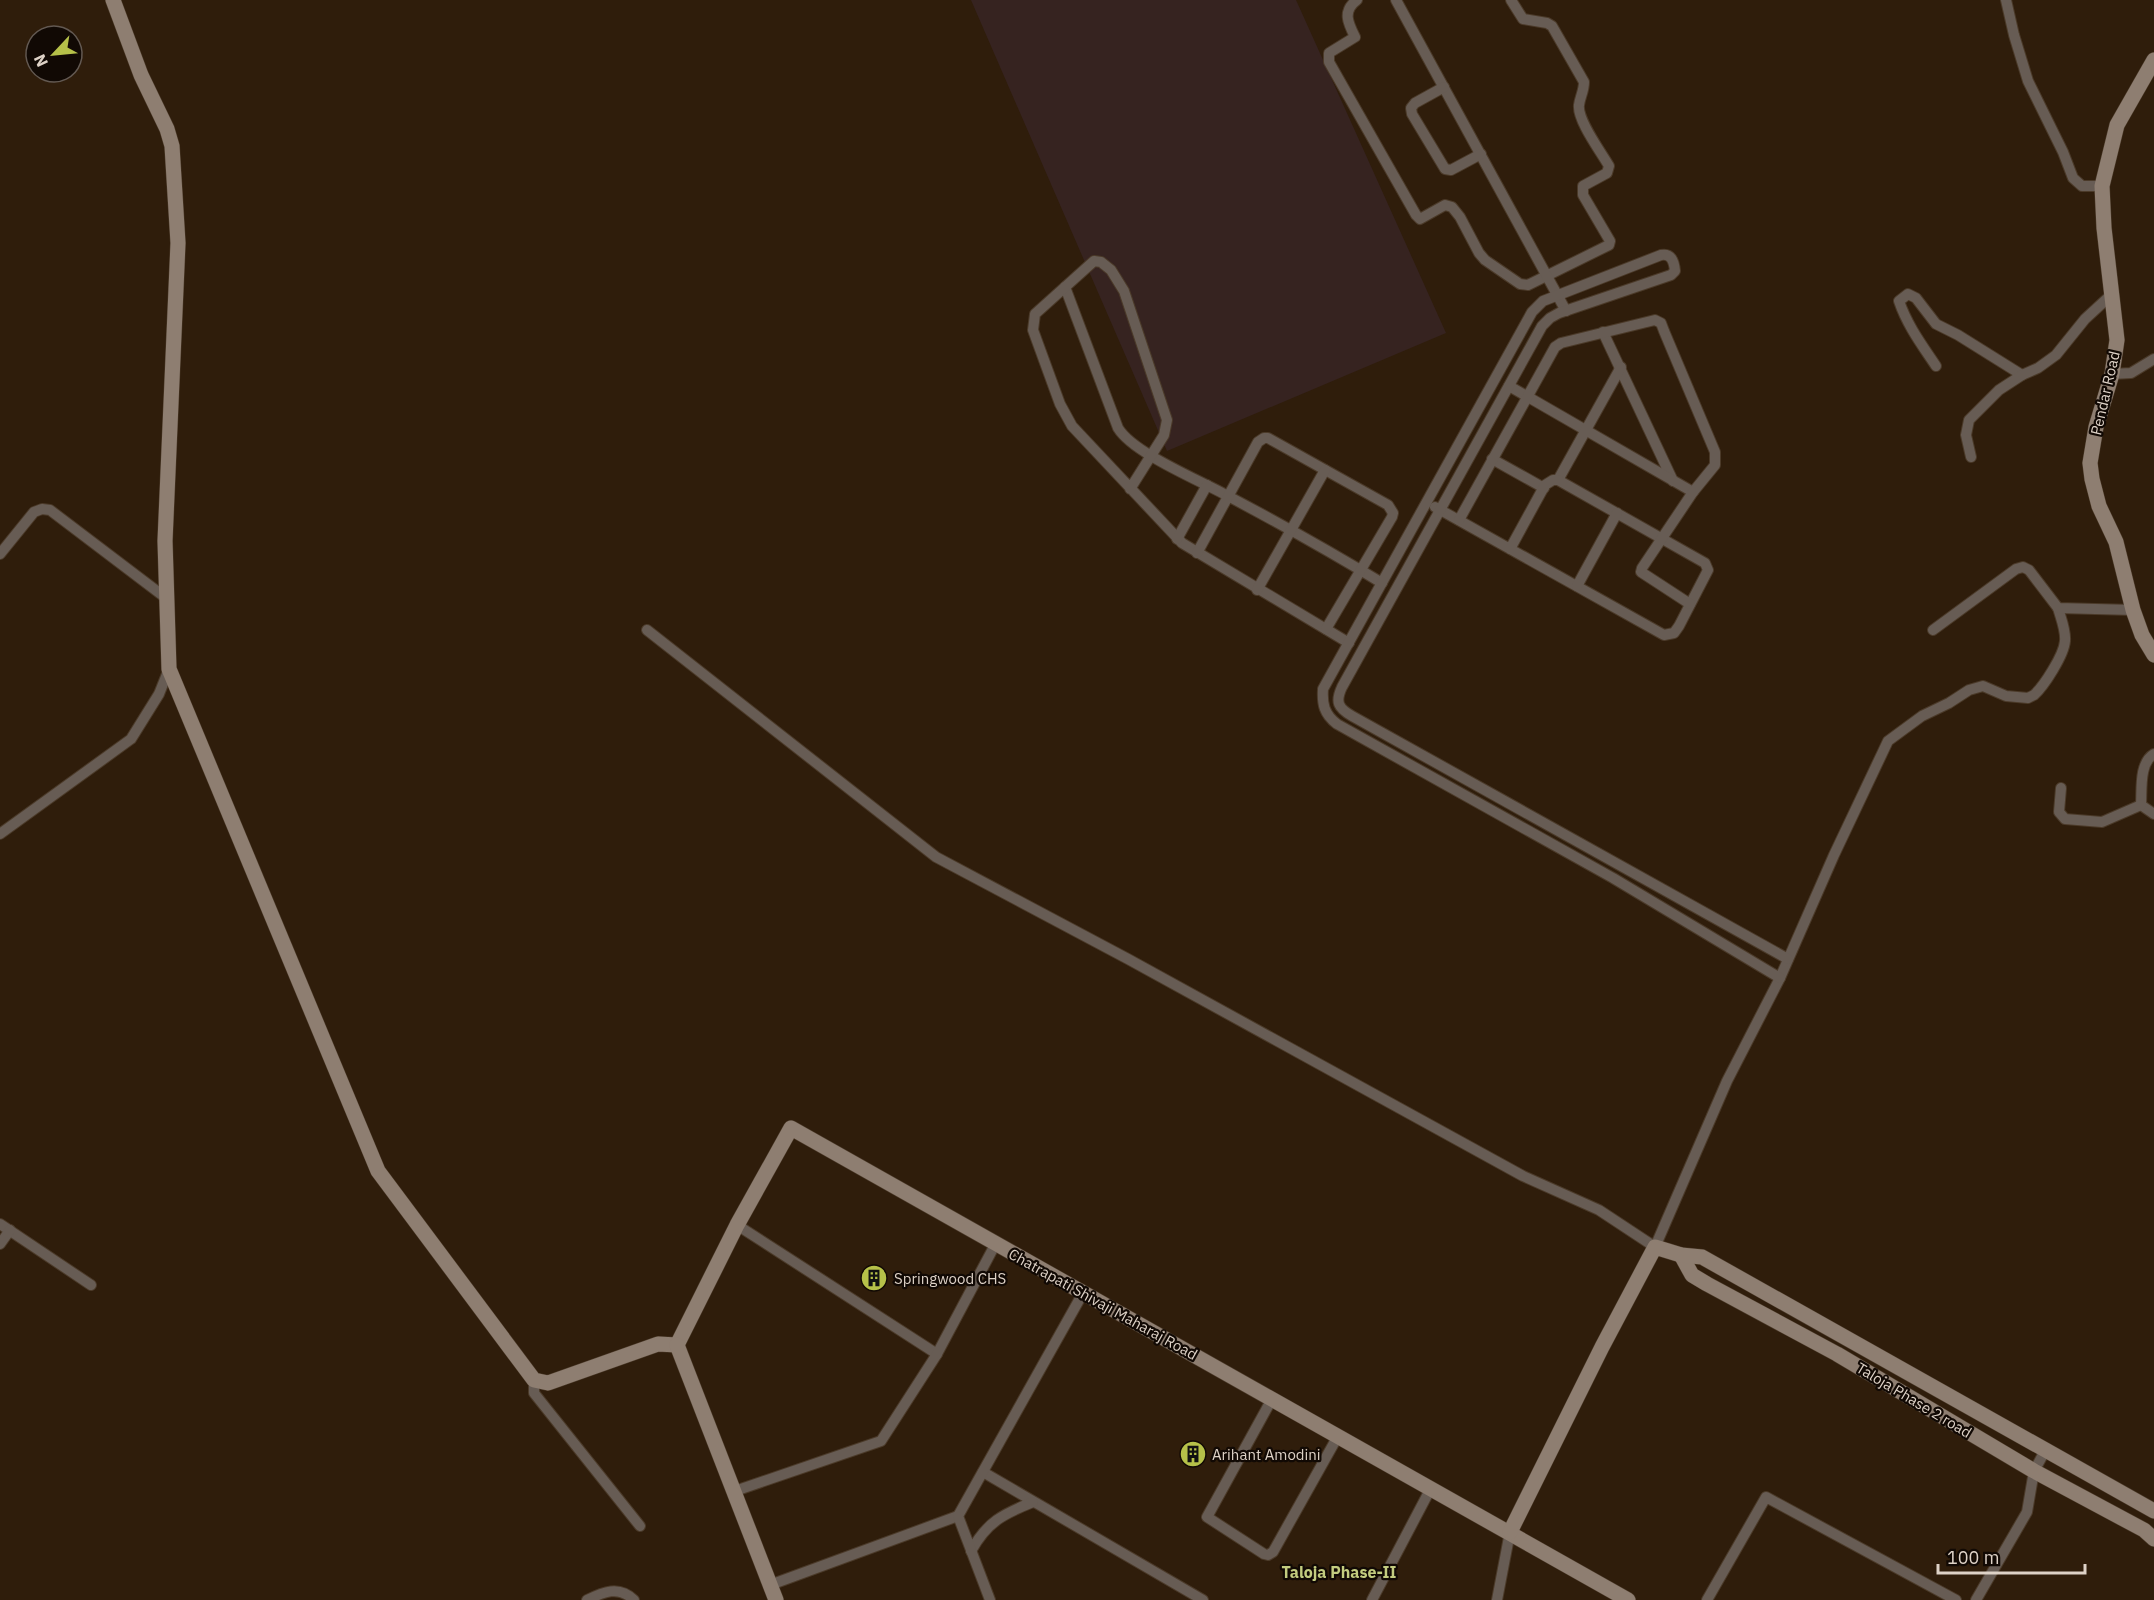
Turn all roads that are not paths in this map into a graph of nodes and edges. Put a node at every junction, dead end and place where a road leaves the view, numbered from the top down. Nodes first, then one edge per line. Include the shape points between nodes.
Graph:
1 (113, 0) edge
2 (1357, 0) edge
3 (1396, 0) edge
4 (1511, 0) edge
5 (2006, 0) edge
6 (2154, 60) edge
7 (1444, 87) junction
8 (1481, 154) junction
9 (2102, 186) junction
10 (1635, 266) junction
11 (1549, 276) junction
12 (1644, 286) junction
13 (1065, 287) junction
14 (1559, 295) junction
15 (2110, 296) junction
16 (1566, 311) junction
17 (1603, 332) junction
18 (2154, 359) edge
19 (1936, 366) dead end
20 (1621, 368) junction
21 (2112, 374) junction
22 (2022, 375) junction
23 (1509, 386) junction
24 (1527, 396) junction
25 (1587, 431) junction
26 (1152, 455) junction
27 (1971, 457) dead end
28 (1492, 459) junction
29 (1325, 470) junction
30 (1558, 480) junction
31 (1674, 481) junction
32 (1208, 485) junction
33 (1544, 488) junction
34 (1130, 489) junction
35 (1693, 492) junction
36 (1228, 496) junction
37 (1426, 503) junction
38 (1440, 510) junction
39 (1617, 513) junction
40 (1459, 520) junction
41 (1290, 530) junction
42 (1177, 539) junction
43 (1663, 539) junction
44 (1510, 549) junction
45 (1197, 553) junction
46 (0, 554) edge
47 (1361, 570) junction
48 (1382, 583) junction
49 (1577, 586) junction
50 (1257, 590) junction
51 (166, 598) junction
52 (1690, 604) junction
53 (2058, 608) junction
54 (2133, 610) junction
55 (1326, 629) junction
56 (648, 630) dead end
57 (1933, 630) dead end
58 (1349, 643) junction
59 (2154, 655) edge
60 (169, 669) junction
61 (1337, 705) junction
62 (1325, 710) junction
63 (2154, 754) edge
64 (2061, 788) dead end
65 (2141, 805) junction
66 (2154, 814) edge
67 (0, 834) edge
68 (1788, 959) junction
69 (1780, 978) junction
70 (737, 1225) junction
71 (5, 1227) edge
72 (996, 1243) junction
73 (0, 1244) edge
74 (1656, 1247) junction
75 (1681, 1255) junction
76 (91, 1284) dead end
77 (1083, 1293) junction
78 (677, 1345) junction
79 (937, 1354) junction
80 (534, 1380) junction
81 (1272, 1399) junction
82 (1338, 1436) junction
83 (2045, 1451) junction
84 (2034, 1471) junction
85 (982, 1472) junction
86 (1431, 1488) junction
87 (735, 1491) junction
88 (1033, 1502) junction
89 (2154, 1511) edge
90 (958, 1516) junction
91 (640, 1526) dead end
92 (1510, 1532) junction
93 (2151, 1535) edge
94 (971, 1551) junction
95 (770, 1585) junction
96 (587, 1600) edge
97 (633, 1600) edge
98 (776, 1600) edge
99 (990, 1600) edge
100 (1203, 1600) edge
101 (1372, 1600) edge
102 (1497, 1600) edge
103 (1628, 1600) edge
104 (1707, 1600) edge
105 (1956, 1600) edge
106 (1976, 1600) edge

1 - 51 street via 172,146 178,243
2 - 11 street via 1347,14 1355,37 1329,53 1329,62 1416,215 1420,219 1445,206 1452,207 1485,260 1520,284 1528,285
3 - 7 street
4 - 11 street via 1523,19 1552,26 1584,82 1580,117 1609,166 1606,173 1582,186 1609,245
5 - 9 street via 2028,81 2073,178 2082,186
6 - 9 street, Pendar Road via 2117,125
7 - 8 street
7 - 8 street via 1415,103 1412,114 1445,169 1451,170
8 - 11 street
9 - 15 street, Pendar Road
10 - 12 street
10 - 12 street via 1666,254 1674,263 1671,275
10 - 14 street
11 - 14 street
12 - 16 street
13 - 26 street via 1118,428 1126,439
13 - 26 street via 1097,260 1111,270 1124,291 1167,420 1164,435
13 - 34 street via 1035,314 1033,330 1066,416
14 - 16 street
14 - 37 street via 1543,301 1532,312
15 - 21 street, Pendar Road via 2116,340
15 - 22 street via 2056,355
16 - 23 street via 1542,326
17 - 20 street
17 - 24 street via 1555,347
17 - 35 street via 1647,320 1661,323 1715,452 1715,465
18 - 21 street via 2131,373
19 - 22 street via 1912,331 1899,301 1908,294 1916,298 1936,324
20 - 25 street
20 - 31 street
21 - 54 street, Pendar Road via 2090,463 2099,506 2116,542
22 - 27 street via 1969,420 1966,435
23 - 24 street
23 - 38 street
24 - 25 street
24 - 28 street
25 - 30 street
25 - 31 street
26 - 32 street
26 - 34 street
28 - 33 street
28 - 40 street
29 - 36 street via 1264,438
29 - 41 street
29 - 47 street via 1388,505 1393,513
30 - 33 street
30 - 39 street
31 - 35 street
32 - 36 street
32 - 42 street
33 - 44 street
34 - 42 street
35 - 43 street
36 - 41 street
36 - 45 street
37 - 38 street
37 - 48 street
38 - 40 street
38 - 61 street via 1342,687
39 - 43 street
39 - 49 street
40 - 44 street
41 - 47 street
41 - 50 street
42 - 45 street
43 - 52 street via 1708,566
43 - 52 street via 1641,572
44 - 49 street
45 - 50 street
46 - 51 street via 34,512 50,510
47 - 48 street
47 - 55 street
48 - 58 street
49 - 52 street via 1664,635 1674,633
50 - 55 street
51 - 60 street
53 - 54 street
53 - 57 street via 2023,567
53 - 68 street via 2064,628 2062,652 2034,695 2006,696 1983,686 1969,690 1922,716 1888,741
54 - 59 street, Pendar Road
55 - 58 street
56 - 74 street via 936,857 1523,1176 1599,1210
58 - 62 street via 1323,689
60 - 67 street via 159,694 131,739
60 - 80 street via 378,1171
61 - 62 street
61 - 68 street
62 - 69 street via 1337,724 1613,878
63 - 65 street via 2144,769
64 - 65 street via 2059,812 2065,819 2102,822
65 - 66 street
68 - 69 street
69 - 74 street via 1727,1081
70 - 72 street, Chatrapati Shivaji Maharaj Road via 791,1128
70 - 78 street, Chatrapati Shivaji Maharaj Road
70 - 79 street
71 - 73 street
71 - 76 street
72 - 77 street, Chatrapati Shivaji Maharaj Road
72 - 79 street
74 - 75 street, Taloja Phase 2 road
74 - 92 street
75 - 83 street, Taloja Phase 2 road via 1702,1257
75 - 84 street, Taloja Phase 2 road via 1692,1275 1837,1354
77 - 81 street, Chatrapati Shivaji Maharaj Road
77 - 85 street
78 - 80 street via 658,1344 549,1383
78 - 87 street
79 - 87 street via 881,1442
80 - 91 street via 534,1393
81 - 82 street, Chatrapati Shivaji Maharaj Road
81 - 82 street via 1207,1517 1264,1554 1273,1552
82 - 86 street, Chatrapati Shivaji Maharaj Road
83 - 84 street
83 - 89 street, Taloja Phase 2 road
84 - 93 street, Taloja Phase 2 road
84 - 106 street via 2027,1512
85 - 88 street
85 - 90 street
86 - 92 street, Chatrapati Shivaji Maharaj Road
86 - 101 street
87 - 95 street
88 - 94 street via 994,1521
88 - 100 street
90 - 94 street
90 - 95 street
92 - 102 street
92 - 103 street, Chatrapati Shivaji Maharaj Road
94 - 99 street
95 - 98 street
96 - 97 street via 602,1592 616,1591 627,1593
104 - 105 street via 1766,1497

